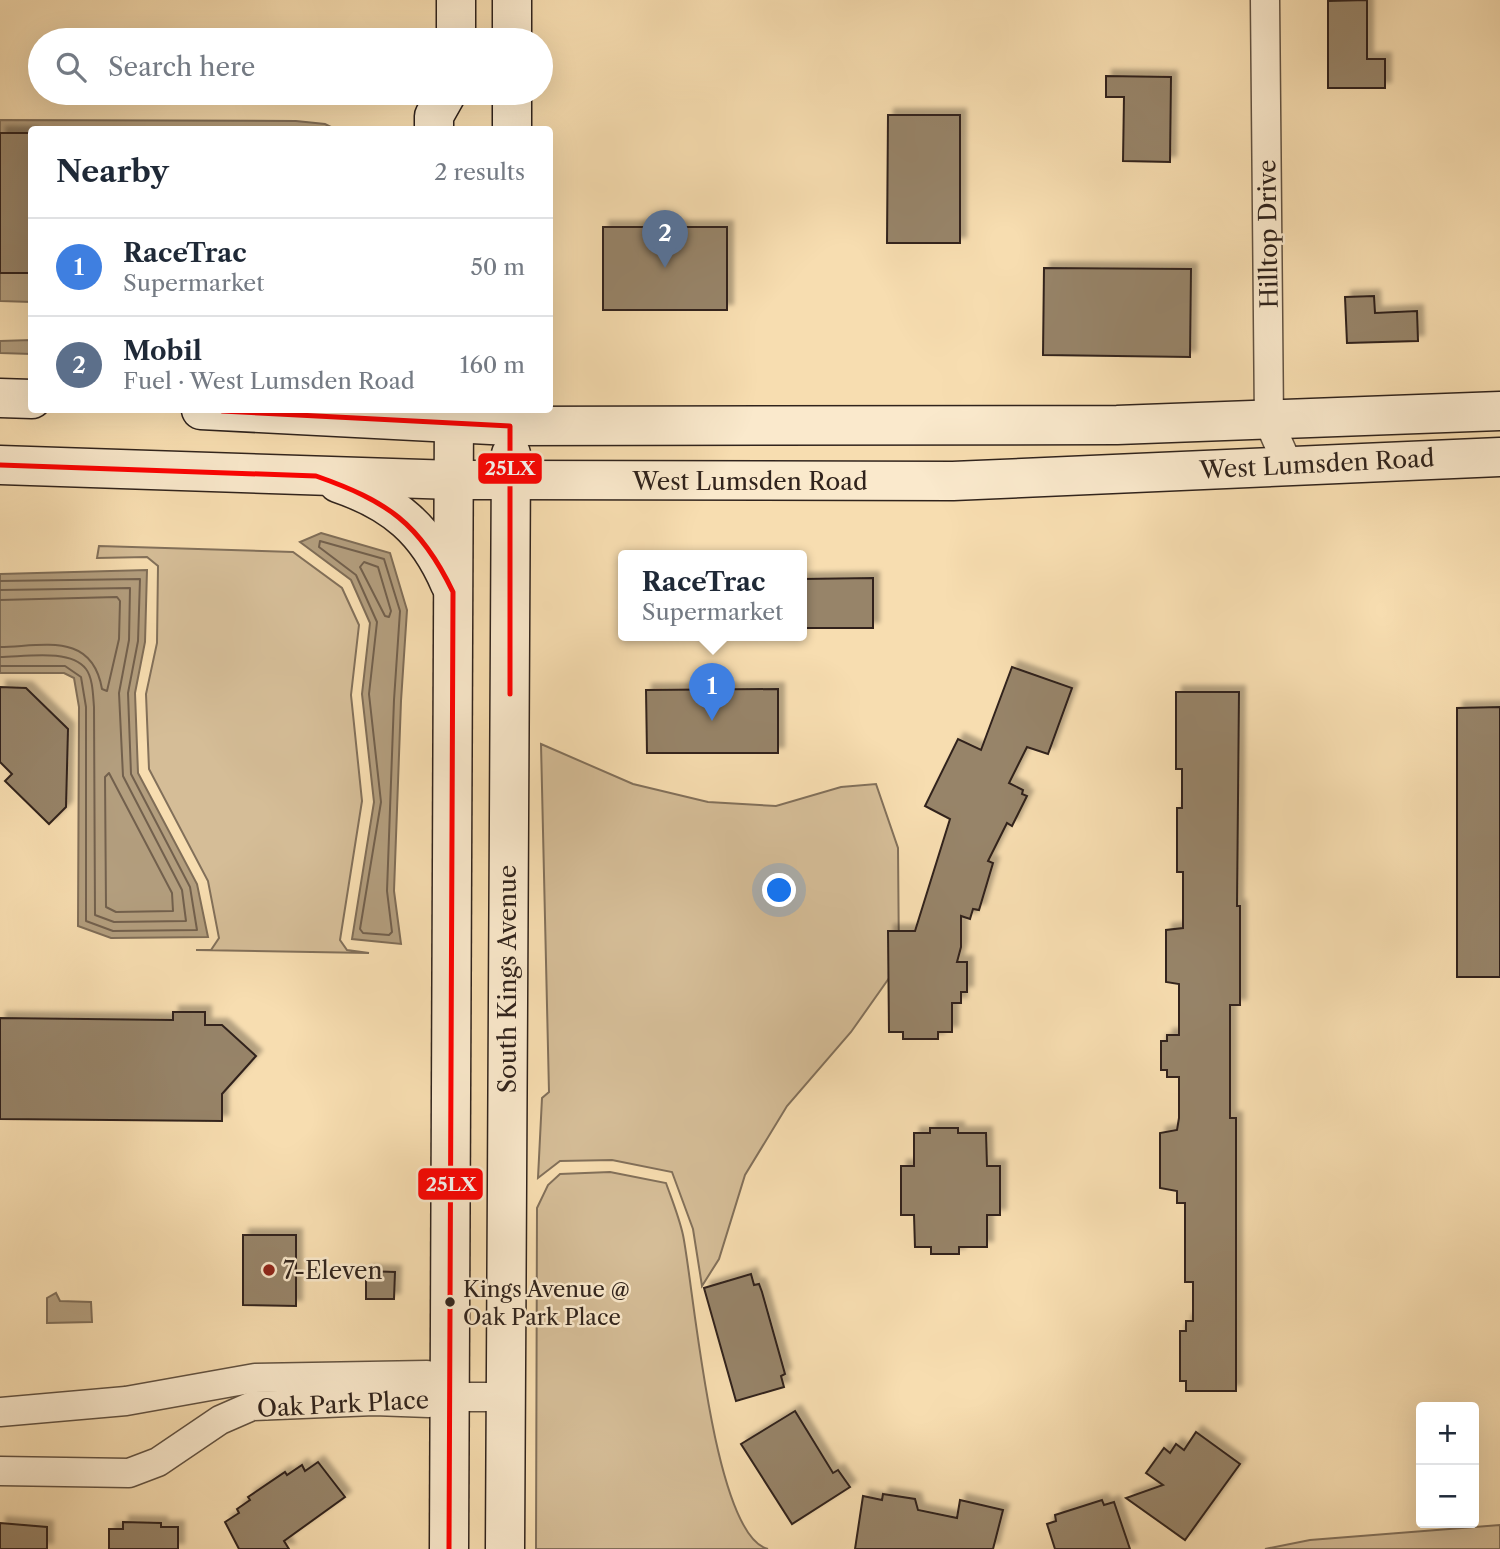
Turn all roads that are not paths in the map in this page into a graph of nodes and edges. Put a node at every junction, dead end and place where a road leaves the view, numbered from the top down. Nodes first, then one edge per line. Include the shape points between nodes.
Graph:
1 (456, 0) edge
2 (512, 0) edge
3 (1265, 0) edge
4 (456, 28) edge
5 (512, 28) edge
6 (440, 105) edge
7 (456, 105) edge
8 (512, 105) edge
9 (434, 126) edge
10 (456, 126) edge
11 (512, 126) edge
12 (1500, 411) edge
13 (326, 413) edge
14 (454, 417) edge
15 (510, 418) edge
16 (1269, 422) junction
17 (1500, 457) edge
18 (0, 465) edge
19 (1288, 465) junction
20 (316, 476) junction
21 (454, 480) junction
22 (511, 480) junction
23 (453, 592) junction
24 (208, 1387) junction
25 (452, 1396) junction
26 (504, 1396) junction
27 (0, 1412) edge
28 (220, 1420) junction
29 (0, 1471) edge
30 (450, 1549) edge
31 (505, 1549) edge

1 - 4 main road
2 - 5 main road
3 - 16 street, Hilltop Drive
6 - 9 main road
7 - 10 main road
8 - 11 main road
12 - 16 main road, West Lumsden Road
13 - 14 main road, West Lumsden Road
14 - 15 main road, West Lumsden Road
14 - 21 main road
15 - 16 main road, West Lumsden Road via 1116,425
15 - 22 main road, South Kings Avenue
16 - 19 street, Hilltop Drive
17 - 19 main road, West Lumsden Road
18 - 20 main road, West Lumsden Road
19 - 22 main road, West Lumsden Road via 953,481
20 - 21 main road, West Lumsden Road
20 - 23 main road via 356,489 413,525 438,556
21 - 22 main road, West Lumsden Road
21 - 23 main road
22 - 26 main road, South Kings Avenue
23 - 25 main road
24 - 25 street, Oak Park Place via 255,1378 427,1375
24 - 27 street, Oak Park Place via 127,1401
24 - 28 street
25 - 26 street, Oak Park Place
25 - 28 street, Oak Park Place via 429,1403 251,1405
25 - 30 main road
26 - 31 main road, South Kings Avenue
28 - 29 street, Oak Park Place via 158,1462 129,1473

